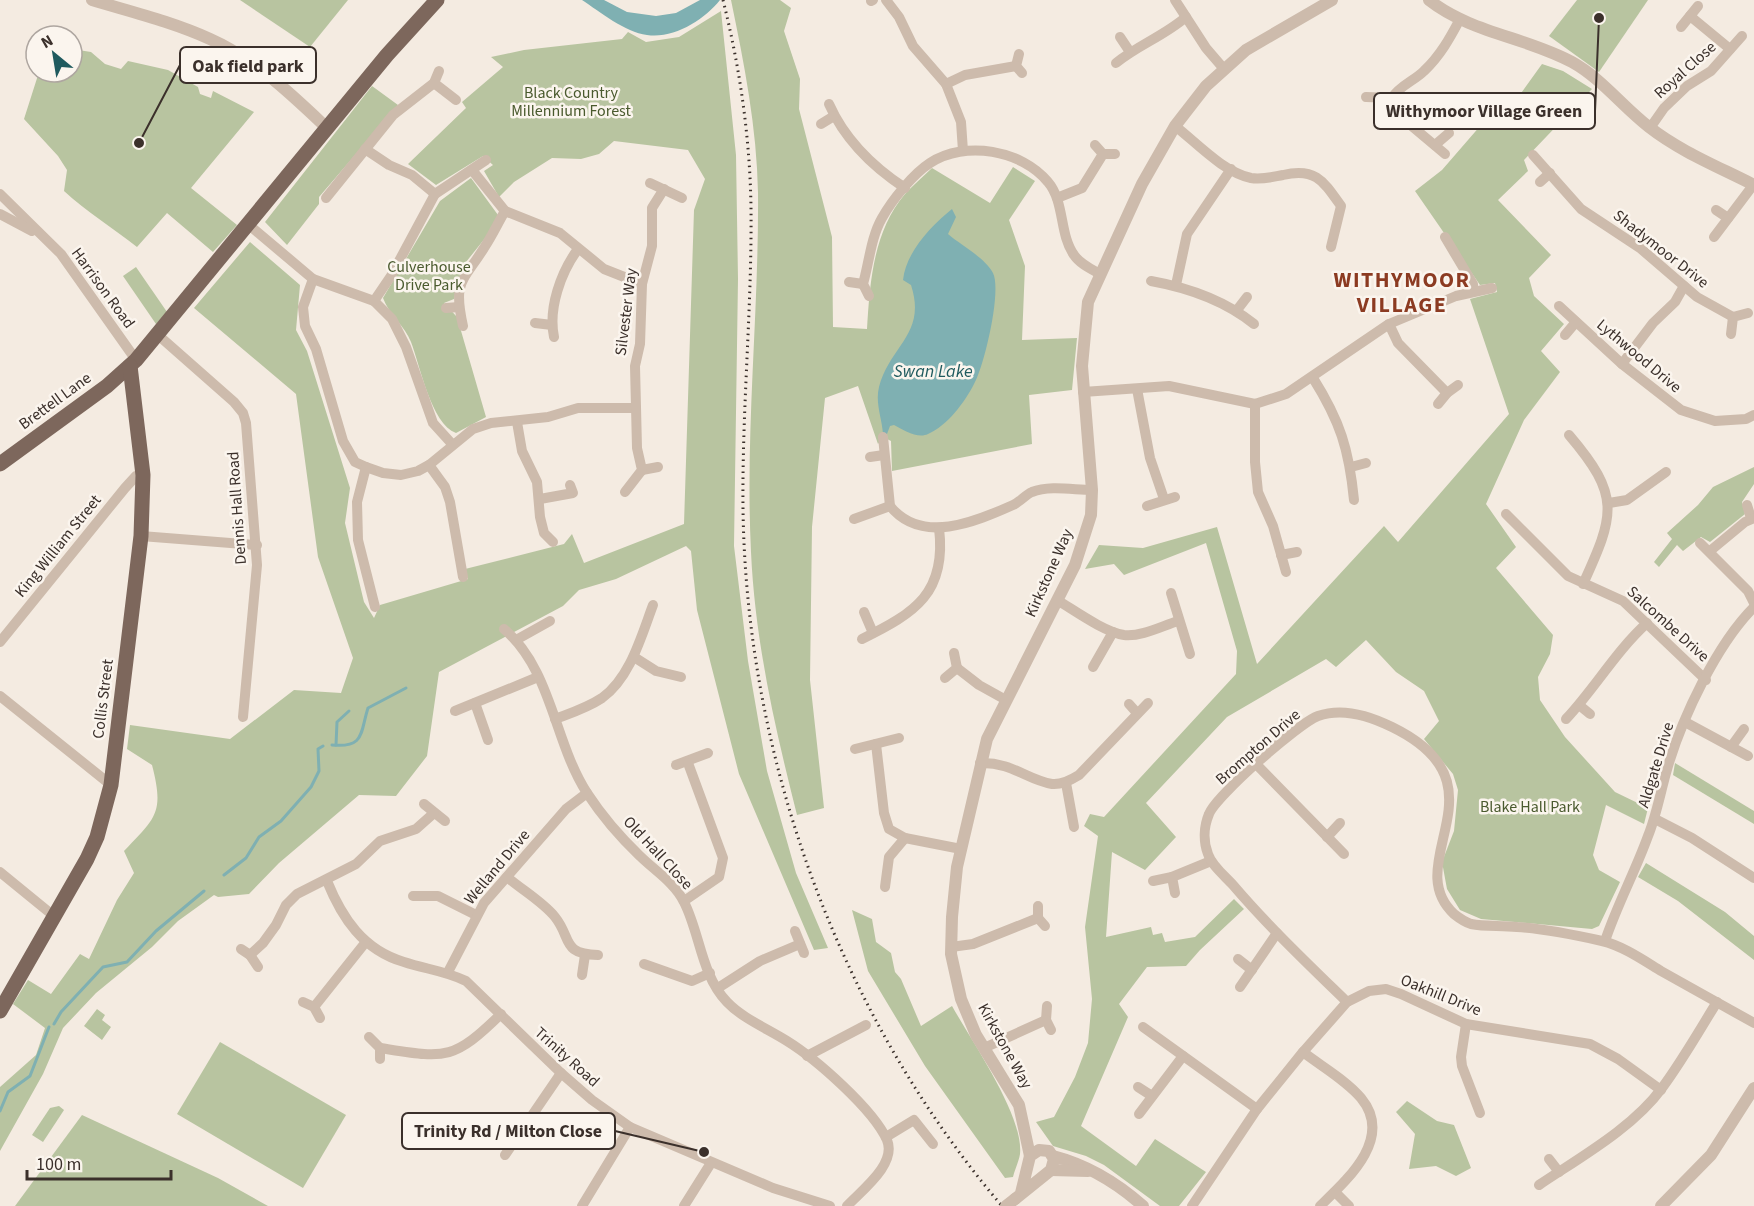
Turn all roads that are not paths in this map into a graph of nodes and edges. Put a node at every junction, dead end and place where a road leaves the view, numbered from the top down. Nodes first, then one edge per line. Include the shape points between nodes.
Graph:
1 (92, 0) edge
2 (437, 0) edge
3 (886, 0) edge
4 (1175, 0) edge
5 (1429, 0) edge
6 (1326, 1) edge
7 (1698, 6) dead end
8 (1690, 16) junction
9 (1185, 17) junction
10 (1460, 19) junction
11 (1681, 27) dead end
12 (1742, 36) dead end
13 (1120, 37) dead end
14 (1730, 49) junction
15 (1130, 52) junction
16 (1019, 54) dead end
17 (1116, 63) dead end
18 (1224, 69) junction
19 (439, 71) dead end
20 (434, 83) junction
21 (946, 84) junction
22 (1366, 97) dead end
23 (1392, 98) junction
24 (456, 100) dead end
25 (829, 104) dead end
26 (834, 116) junction
27 (821, 124) dead end
28 (1175, 126) junction
29 (327, 128) junction
30 (1650, 128) junction
31 (1449, 133) dead end
32 (1435, 145) junction
33 (365, 149) junction
34 (963, 151) junction
35 (1115, 154) dead end
36 (1445, 154) dead end
37 (1533, 155) dead end
38 (486, 160) dead end
39 (1231, 169) junction
40 (472, 170) junction
41 (1550, 173) junction
42 (1540, 182) dead end
43 (650, 183) dead end
44 (1754, 184) edge
45 (905, 188) junction
46 (664, 189) junction
47 (0, 194) edge
48 (435, 194) junction
49 (326, 198) dead end
50 (682, 198) dead end
51 (1057, 198) junction
52 (1352, 202) dead end
53 (1341, 206) junction
54 (1716, 210) dead end
55 (505, 211) junction
56 (0, 214) edge
57 (1728, 218) junction
58 (249, 225) junction
59 (43, 236) junction
60 (1445, 237) dead end
61 (1714, 237) dead end
62 (1331, 248) dead end
63 (578, 249) junction
64 (1100, 274) junction
65 (313, 279) junction
66 (1151, 281) dead end
67 (849, 282) dead end
68 (642, 284) junction
69 (863, 284) junction
70 (1176, 285) junction
71 (1684, 286) junction
72 (1492, 288) dead end
73 (1473, 290) junction
74 (869, 296) dead end
75 (1247, 297) dead end
76 (374, 301) junction
77 (1559, 306) dead end
78 (459, 307) junction
79 (446, 308) dead end
80 (1237, 310) junction
81 (1748, 313) dead end
82 (1733, 317) junction
83 (1576, 322) junction
84 (535, 323) dead end
85 (1254, 324) dead end
86 (1389, 324) junction
87 (552, 325) junction
88 (463, 326) dead end
89 (1731, 334) dead end
90 (158, 335) junction
91 (1565, 335) dead end
92 (554, 337) dead end
93 (133, 363) junction
94 (1622, 364) junction
95 (1313, 378) junction
96 (1458, 385) dead end
97 (1137, 389) junction
98 (1083, 392) junction
99 (1446, 393) junction
100 (1255, 404) junction
101 (1438, 404) dead end
102 (636, 408) junction
103 (1754, 416) edge
104 (517, 422) junction
105 (1569, 435) dead end
106 (883, 437) dead end
107 (452, 444) junction
108 (884, 455) junction
109 (870, 457) dead end
110 (1366, 463) dead end
111 (0, 464) edge
112 (429, 465) junction
113 (658, 466) dead end
114 (366, 467) junction
115 (1351, 467) junction
116 (642, 470) junction
117 (1666, 472) dead end
118 (143, 475) junction
119 (570, 485) dead end
120 (1092, 490) junction
121 (625, 492) dead end
122 (540, 499) junction
123 (1354, 500) dead end
124 (1610, 502) junction
125 (1747, 505) dead end
126 (890, 506) junction
127 (1147, 506) dead end
128 (1506, 514) dead end
129 (1753, 518) edge
130 (854, 519) dead end
131 (939, 528) junction
132 (1522, 531) junction
133 (141, 536) junction
134 (1513, 539) dead end
135 (553, 542) dead end
136 (1700, 543) dead end
137 (257, 545) junction
138 (1710, 551) junction
139 (1297, 552) dead end
140 (1281, 555) junction
141 (1286, 572) dead end
142 (463, 577) dead end
143 (1583, 584) junction
144 (1171, 593) dead end
145 (1057, 600) junction
146 (1754, 603) edge
147 (653, 605) dead end
148 (375, 607) dead end
149 (1754, 608) edge
150 (864, 612) dead end
151 (550, 621) dead end
152 (1178, 621) junction
153 (1647, 622) junction
154 (504, 629) dead end
155 (1113, 632) junction
156 (873, 633) junction
157 (862, 639) dead end
158 (516, 640) junction
159 (0, 642) edge
160 (954, 652) dead end
161 (1190, 654) dead end
162 (634, 657) junction
163 (1093, 667) dead end
164 (957, 668) junction
165 (538, 676) junction
166 (681, 677) dead end
167 (945, 678) dead end
168 (1706, 680) junction
169 (0, 696) edge
170 (1006, 700) junction
171 (475, 703) junction
172 (1148, 703) dead end
173 (1129, 704) dead end
174 (1579, 705) junction
175 (455, 711) dead end
176 (1137, 713) junction
177 (1590, 714) dead end
178 (243, 717) dead end
179 (555, 719) junction
180 (1566, 719) dead end
181 (1685, 722) junction
182 (1744, 729) dead end
183 (899, 738) dead end
184 (488, 740) dead end
185 (876, 744) junction
186 (1731, 747) junction
187 (855, 749) dead end
188 (708, 753) dead end
189 (1748, 756) dead end
190 (688, 763) junction
191 (980, 763) junction
192 (1256, 764) junction
193 (676, 765) dead end
194 (1066, 783) junction
195 (111, 785) junction
196 (587, 793) junction
197 (424, 804) dead end
198 (434, 813) junction
199 (1654, 819) junction
200 (445, 822) dead end
201 (1340, 823) dead end
202 (1074, 826) dead end
203 (1327, 837) junction
204 (905, 838) junction
205 (961, 849) junction
206 (1344, 854) dead end
207 (1211, 861) junction
208 (0, 872) edge
209 (507, 877) junction
210 (1173, 877) junction
211 (1754, 878) edge
212 (327, 881) junction
213 (1153, 881) dead end
214 (885, 887) dead end
215 (1175, 893) dead end
216 (413, 896) dead end
217 (684, 901) junction
218 (1038, 906) dead end
219 (476, 915) junction
220 (55, 917) junction
221 (795, 931) dead end
222 (1278, 933) junction
223 (1605, 941) junction
224 (364, 943) junction
225 (951, 947) junction
226 (585, 955) junction
227 (598, 955) dead end
228 (1238, 959) dead end
229 (644, 964) dead end
230 (258, 967) dead end
231 (1252, 970) junction
232 (447, 972) junction
233 (710, 973) junction
234 (582, 975) dead end
235 (1240, 987) dead end
236 (718, 988) junction
237 (303, 1002) dead end
238 (1347, 1002) junction
239 (1717, 1002) junction
240 (1047, 1006) dead end
241 (314, 1007) junction
242 (0, 1011) edge
243 (501, 1014) junction
244 (320, 1018) dead end
245 (1754, 1023) edge
246 (1466, 1024) junction
247 (866, 1025) dead end
248 (1143, 1027) dead end
249 (369, 1037) dead end
250 (984, 1047) junction
251 (1303, 1052) junction
252 (807, 1056) junction
253 (1183, 1056) junction
254 (561, 1073) junction
255 (1138, 1087) dead end
256 (1754, 1088) edge
257 (1661, 1090) junction
258 (1152, 1096) junction
259 (1257, 1109) junction
260 (1480, 1113) dead end
261 (1139, 1114) dead end
262 (1024, 1119) junction
263 (630, 1127) junction
264 (886, 1137) junction
265 (933, 1144) dead end
266 (1049, 1153) junction
267 (505, 1155) dead end
268 (1549, 1159) dead end
269 (1030, 1160) junction
270 (711, 1162) junction
271 (1095, 1171) junction
272 (1048, 1172) junction
273 (1559, 1172) junction
274 (1539, 1185) dead end
275 (1335, 1192) junction
276 (1014, 1200) edge
277 (800, 1202) edge
278 (582, 1206) edge
279 (684, 1206) edge
280 (830, 1206) edge
281 (847, 1206) edge
282 (1143, 1206) edge
283 (1192, 1206) edge
284 (1320, 1206) edge
285 (1349, 1206) edge
286 (1661, 1206) edge

1 - 29 street via 211,39 264,73
2 - 29 main road, Brettell Lane
3 - 21 street via 913,46
4 - 9 street
5 - 10 street
6 - 18 street, Kirkstone Way via 1258,42
7 - 8 street
8 - 11 street
8 - 14 street
9 - 15 street via 1158,38
9 - 18 street
10 - 23 street via 1431,64
10 - 30 street via 1571,62 1589,73
12 - 14 street, Royal Close
13 - 15 street
14 - 30 street, Royal Close via 1711,71 1687,86 1664,108
15 - 17 street
16 - 21 street via 1019,69 965,75
18 - 28 street, Kirkstone Way
19 - 20 street
20 - 24 street
20 - 33 street via 393,116
21 - 34 street via 961,122
22 - 23 street
23 - 32 street via 1395,112
25 - 26 street
26 - 27 street
26 - 45 street via 873,165
28 - 39 street
28 - 64 street, Kirkstone Way via 1142,184
29 - 58 main road, Brettell Lane
30 - 44 street via 1671,143
31 - 32 street
32 - 36 street
33 - 48 street via 412,175
33 - 49 street
34 - 45 street via 930,163
34 - 51 street via 992,152 1027,165 1049,183
35 - 51 street via 1099,150 1083,188
37 - 41 street, Shadymoor Drive
38 - 40 street
39 - 53 street via 1265,179 1312,173 1325,183
39 - 70 street via 1187,234
40 - 48 street
40 - 55 street
41 - 42 street
41 - 71 street, Shadymoor Drive via 1581,209 1640,248
43 - 46 street
44 - 57 street
45 - 69 street via 882,218
46 - 50 street
46 - 68 street, Silvester Way via 652,208 652,246
47 - 59 street, Harrison Road
48 - 76 street
51 - 64 street via 1074,255
52 - 53 street
53 - 62 street
54 - 57 street
55 - 63 street via 560,233
55 - 78 street via 467,270 459,290
56 - 59 street, Harrison Road
57 - 61 street
58 - 65 street
58 - 90 main road, Brettell Lane
59 - 93 street, Harrison Road via 61,254
60 - 73 street
63 - 68 street via 604,269
63 - 87 street via 567,265
64 - 98 street, Kirkstone Way via 1088,302
65 - 76 street
65 - 114 street via 303,307 305,326 333,400 343,441 355,462
66 - 70 street
67 - 69 street
68 - 102 street, Silvester Way via 640,344 635,366
69 - 74 street
70 - 80 street
71 - 82 street, Shadymoor Drive
71 - 94 street
72 - 73 street
73 - 86 street
75 - 80 street
76 - 107 street via 392,319 433,423
77 - 83 street, Lythwood Drive
78 - 79 street
78 - 88 street
80 - 85 street
81 - 82 street
82 - 89 street
83 - 91 street, Lythwood Drive
83 - 94 street, Lythwood Drive
84 - 87 street
86 - 95 street
86 - 99 street via 1398,343
87 - 92 street
90 - 93 main road, Brettell Lane
90 - 137 street, Dennis Hall Road via 243,413
93 - 111 main road, Brettell Lane
93 - 118 main road, Collis Street
94 - 103 street, Lythwood Drive via 1681,410 1715,421
95 - 100 street via 1286,394
95 - 115 street via 1335,413
96 - 99 street
97 - 98 street
97 - 100 street via 1186,388
97 - 127 street via 1150,458 1169,498
98 - 120 street, Kirkstone Way
99 - 101 street
100 - 140 street via 1258,492
102 - 104 street via 578,408
102 - 116 street, Silvester Way
104 - 107 street via 491,423 473,429
104 - 122 street via 522,451 537,482
105 - 124 street via 1601,478
106 - 108 street
107 - 112 street
108 - 109 street
108 - 126 street
110 - 115 street
112 - 114 street via 401,475
112 - 142 street via 445,487 450,502
113 - 116 street
114 - 148 street via 357,502 358,540
115 - 123 street
116 - 121 street
117 - 124 street via 1627,500
118 - 133 main road, Collis Street
118 - 159 street, King William Street via 136,476 125,488
119 - 122 street via 573,493
120 - 131 street via 1032,492 1016,504 981,518
120 - 145 street, Kirkstone Way via 1091,515 1075,564
122 - 135 street via 544,533
124 - 143 street via 1599,549
125 - 129 street
126 - 130 street
126 - 131 street via 914,524
128 - 132 street, Salcombe Drive
129 - 138 street
131 - 156 street via 939,564 927,593 904,618
132 - 134 street
132 - 143 street, Salcombe Drive via 1568,576
133 - 137 street
133 - 195 main road, Collis Street
136 - 138 street
137 - 178 street, Dennis Hall Road
138 - 146 street via 1748,591
139 - 140 street
140 - 141 street
143 - 153 street, Salcombe Drive via 1623,601
144 - 152 street
145 - 155 street
145 - 170 street, Kirkstone Way
147 - 162 street
149 - 168 street, Aldgate Drive via 1719,649
150 - 156 street
151 - 158 street
152 - 155 street via 1136,634
152 - 161 street
153 - 168 street, Salcombe Drive
153 - 174 street via 1629,639
154 - 158 street, Old Hall Close
155 - 163 street
156 - 157 street
158 - 165 street, Old Hall Close
160 - 164 street
162 - 166 street via 656,671
162 - 179 street via 603,697
164 - 167 street
164 - 170 street
165 - 171 street
165 - 179 street, Old Hall Close
168 - 181 street, Aldgate Drive
169 - 195 street
170 - 191 street, Kirkstone Way
171 - 175 street
171 - 184 street
172 - 176 street
173 - 176 street
174 - 177 street
174 - 180 street
176 - 194 street via 1079,776
179 - 196 street, Old Hall Close via 563,748
181 - 186 street
181 - 199 street, Aldgate Drive via 1668,764
182 - 186 street
183 - 185 street
185 - 187 street
185 - 204 street via 885,823
186 - 189 street
188 - 190 street
190 - 193 street
190 - 217 street via 723,858 719,877
191 - 194 street via 1012,767 1052,784
191 - 205 street, Kirkstone Way
192 - 203 street
192 - 207 street, Brompton Drive via 1209,813 1205,840
192 - 223 street, Brompton Drive via 1319,716 1359,714 1389,725 1424,746 1446,780 1450,810 1436,869 1440,893 1453,913 1472,924 1520,927
194 - 202 street
195 - 220 main road, Collis Street via 97,837
196 - 209 street, Welland Drive via 566,809
196 - 217 street, Old Hall Close via 614,830
197 - 198 street
198 - 200 street
198 - 212 street via 416,829 380,841 356,864
199 - 211 street
199 - 223 street, Aldgate Drive
201 - 203 street
203 - 206 street
204 - 205 street
204 - 214 street via 889,857
205 - 225 street, Kirkstone Way
207 - 210 street
207 - 222 street
208 - 220 street
209 - 219 street, Welland Drive
209 - 226 street via 554,916 569,944
210 - 213 street
210 - 215 street
212 - 224 street, Trinity Road via 343,915
212 - 230 street via 297,894 263,943 245,952
216 - 219 street via 438,896
217 - 233 street, Old Hall Close
218 - 225 street via 1041,922
219 - 232 street, Welland Drive
220 - 242 main road, Collis Street
221 - 236 street via 802,949 760,961
222 - 231 street
222 - 238 street
223 - 239 street, Brompton Drive
224 - 232 street, Trinity Road via 402,962
224 - 241 street
225 - 250 street, Kirkstone Way via 962,999
226 - 227 street
226 - 234 street
228 - 231 street
229 - 233 street via 692,981
231 - 235 street
232 - 243 street, Trinity Road via 466,981
233 - 236 street, Old Hall Close
236 - 252 street, Old Hall Close via 726,1001
237 - 241 street
238 - 246 street, Oakhill Drive via 1369,991 1386,989
238 - 251 street, Oakhill Drive
239 - 245 street, Brompton Drive
239 - 257 street
240 - 250 street via 1049,1025
241 - 244 street
243 - 249 street via 473,1041 455,1052 433,1056 380,1054
243 - 254 street, Trinity Road
246 - 257 street, Oakhill Drive via 1590,1044
246 - 260 street via 1462,1066
247 - 252 street
248 - 253 street
250 - 262 street, Kirkstone Way via 1014,1094
251 - 259 street, Oakhill Drive
251 - 275 street via 1360,1096 1372,1119 1369,1150
252 - 264 street, Old Hall Close via 856,1099
253 - 258 street
253 - 259 street
254 - 263 street, Trinity Road
254 - 267 street
255 - 258 street
256 - 286 street via 1711,1155
257 - 273 street via 1604,1141
258 - 261 street
259 - 283 street, Oakhill Drive
262 - 266 street, Kirkstone Way
262 - 269 street, Kirkstone Way
263 - 270 street, Trinity Road
263 - 278 street
264 - 265 street via 914,1120
264 - 281 street via 887,1160
266 - 269 street via 1036,1150
266 - 271 street
266 - 272 street via 1054,1163
268 - 273 street
269 - 272 street via 1035,1172
269 - 276 street
270 - 277 street, Trinity Road
270 - 279 street
271 - 272 street
271 - 282 street
272 - 276 street
273 - 274 street
275 - 284 street
275 - 285 street
277 - 280 street, Trinity Road

